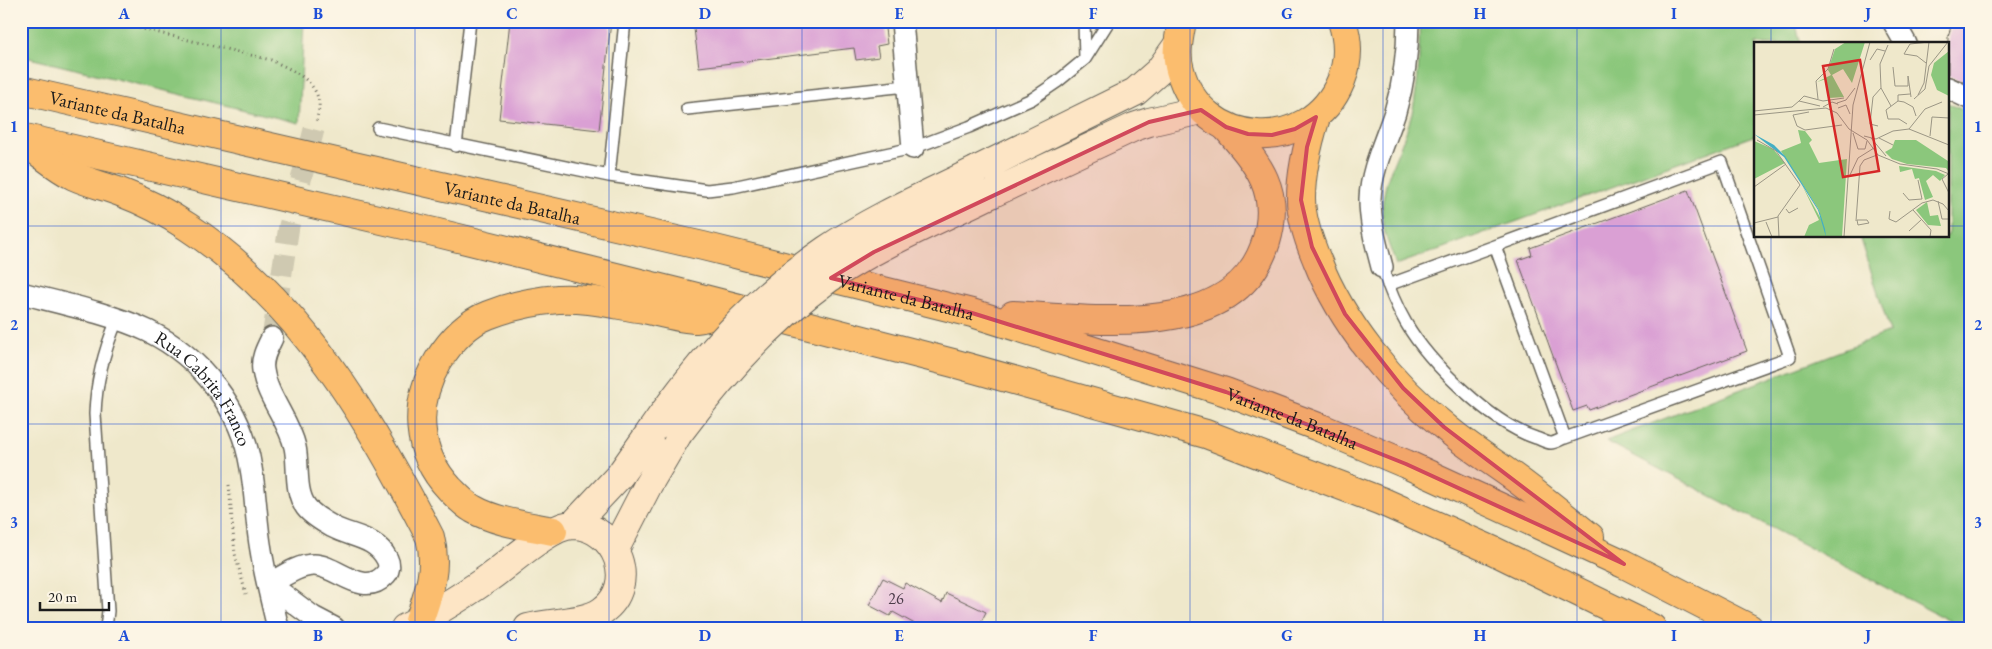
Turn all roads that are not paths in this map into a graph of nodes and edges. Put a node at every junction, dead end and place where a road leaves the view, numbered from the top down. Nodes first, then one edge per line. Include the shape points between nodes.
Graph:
1 (470, 21) edge
2 (625, 21) edge
3 (902, 21) edge
4 (1084, 21) edge
5 (1109, 21) edge
6 (1342, 21) edge
7 (1408, 21) edge
8 (1893, 21) edge
9 (1180, 34) edge
10 (1905, 42) edge
11 (1085, 59) junction
12 (907, 86) junction
13 (1950, 89) edge
14 (21, 90) edge
15 (1971, 99) edge
16 (687, 109) dead end
17 (1201, 110) junction
18 (1316, 117) junction
19 (1226, 127) junction
20 (378, 128) dead end
21 (21, 139) edge
22 (456, 146) junction
23 (912, 148) junction
24 (609, 176) junction
25 (1495, 246) junction
26 (1385, 276) junction
27 (21, 293) edge
28 (738, 308) junction
29 (972, 313) junction
30 (117, 320) junction
31 (272, 338) tunnel mouth
32 (1565, 438) junction
33 (563, 528) junction
34 (615, 549) junction
35 (1624, 564) junction
36 (269, 584) junction
37 (597, 620) edge
38 (412, 624) edge
39 (106, 628) edge
40 (278, 628) edge
41 (334, 628) edge
42 (528, 628) edge
43 (1652, 628) edge
44 (1749, 628) edge

1 - 22 lane
2 - 24 lane
3 - 12 street
4 - 11 lane
5 - 11 lane
6 - 18 main road via 1347,37 1346,67 1335,94
7 - 26 street via 1403,77 1370,198 1371,222
8 - 10 street
9 - 17 main road via 1179,69
9 - 33 main road, bridge via 1159,71 1135,92 875,220 787,278 707,356 620,475
11 - 23 lane via 1032,99
12 - 16 lane
12 - 23 street
13 - 15 street
14 - 29 main road, Variante da Batalha via 703,246
17 - 19 main road
17 - 34 main road, bridge via 1134,127 993,193 881,249 828,280 750,348 715,387 678,434
18 - 19 main road via 1295,129 1272,135 1248,134
18 - 35 main road via 1307,147 1301,200 1322,274 1345,314 1403,388 1444,427 1516,478
19 - 29 main road via 1255,161 1266,183 1271,207 1270,228 1255,266 1240,285 1222,298 1180,314 1158,318 1098,320
20 - 22 lane
21 - 28 main road via 434,232
21 - 38 main road via 73,175 147,204 187,226 256,281 313,343 363,419 430,537 434,568
22 - 24 lane
23 - 24 lane via 707,190
25 - 26 lane
25 - 32 lane
25 - 32 lane via 1722,162 1790,357
26 - 32 lane via 1406,323 1428,354 1491,415 1524,434 1550,443
27 - 30 street, Rua Cabrita Franco
28 - 33 main road via 696,319 603,302 558,299 486,316 460,333 444,351 429,377 421,412 430,463 459,498 474,509 506,520
28 - 43 main road via 953,363 1206,434 1381,501 1494,551
29 - 35 main road, Variante da Batalha via 1226,392 1321,428
30 - 36 street, Rua Cabrita Franco via 147,331 177,349 209,378 226,400 237,420 251,466 261,550
30 - 39 lane via 95,390 108,611
31 - 36 street via 264,355 263,369 267,385 289,428 305,506 333,528 374,544 389,563 384,577 366,584 313,565 303,566
33 - 34 main road via 588,528
33 - 38 main road via 486,580
34 - 37 main road via 621,569 619,584 610,605
35 - 44 main road, Variante da Batalha
36 - 40 street, Rua Cabrita Franco
36 - 41 street via 312,617
37 - 42 main road via 583,618

